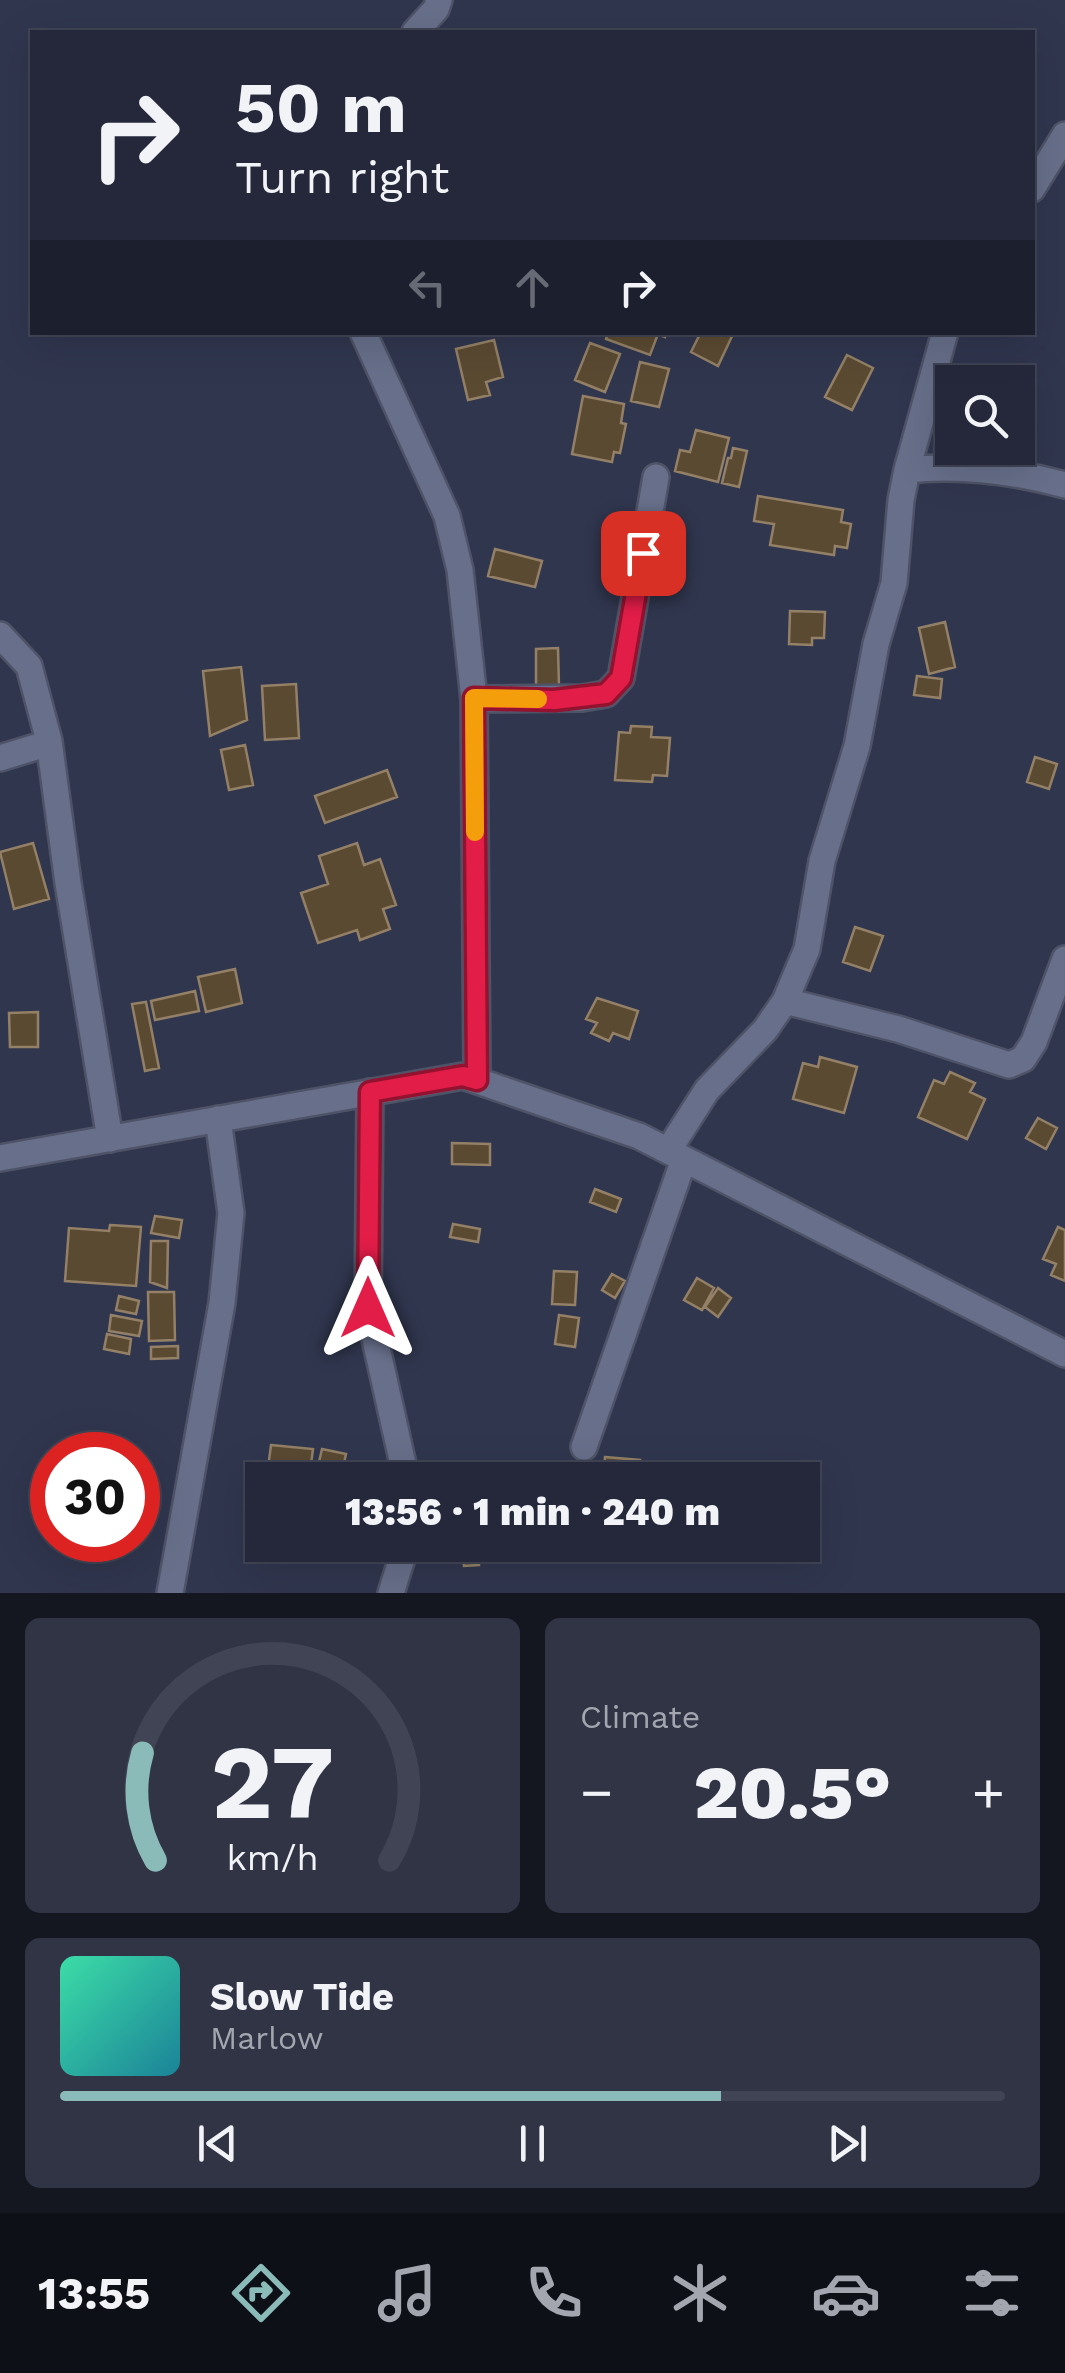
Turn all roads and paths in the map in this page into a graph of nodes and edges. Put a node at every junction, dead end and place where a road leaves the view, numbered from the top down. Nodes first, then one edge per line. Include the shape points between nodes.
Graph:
1 (438, 0) edge
2 (417, 30) edge
3 (1065, 135) edge
4 (1035, 184) edge
5 (364, 335) edge
6 (945, 335) edge
7 (907, 470) junction
8 (656, 476) dead end
9 (1065, 484) edge
10 (0, 634) edge
11 (474, 698) junction
12 (49, 742) junction
13 (0, 758) edge
14 (1065, 959) edge
15 (785, 1001) junction
16 (477, 1080) junction
17 (370, 1092) junction
18 (218, 1119) junction
19 (110, 1138) junction
20 (676, 1155) junction
21 (0, 1158) edge
22 (1065, 1354) edge
23 (584, 1447) dead end
24 (402, 1462) edge
25 (401, 1562) edge
26 (170, 1593) edge
27 (391, 1593) edge

1 - 2 street
3 - 4 street
5 - 11 street via 447,516
6 - 7 street
7 - 9 street via 946,466
7 - 15 street via 894,583 857,746 822,860 807,949
8 - 11 street via 621,678 606,694 582,698
10 - 12 street via 28,666
11 - 16 street
12 - 13 street
12 - 19 street
14 - 15 street via 1034,1042 1023,1059 1009,1065 898,1028
15 - 20 street via 708,1090
16 - 17 street via 463,1076
16 - 20 street
17 - 18 street
17 - 24 street via 368,1308
18 - 19 street
18 - 26 street via 230,1231
19 - 21 street
20 - 22 street
20 - 23 street
25 - 27 street

